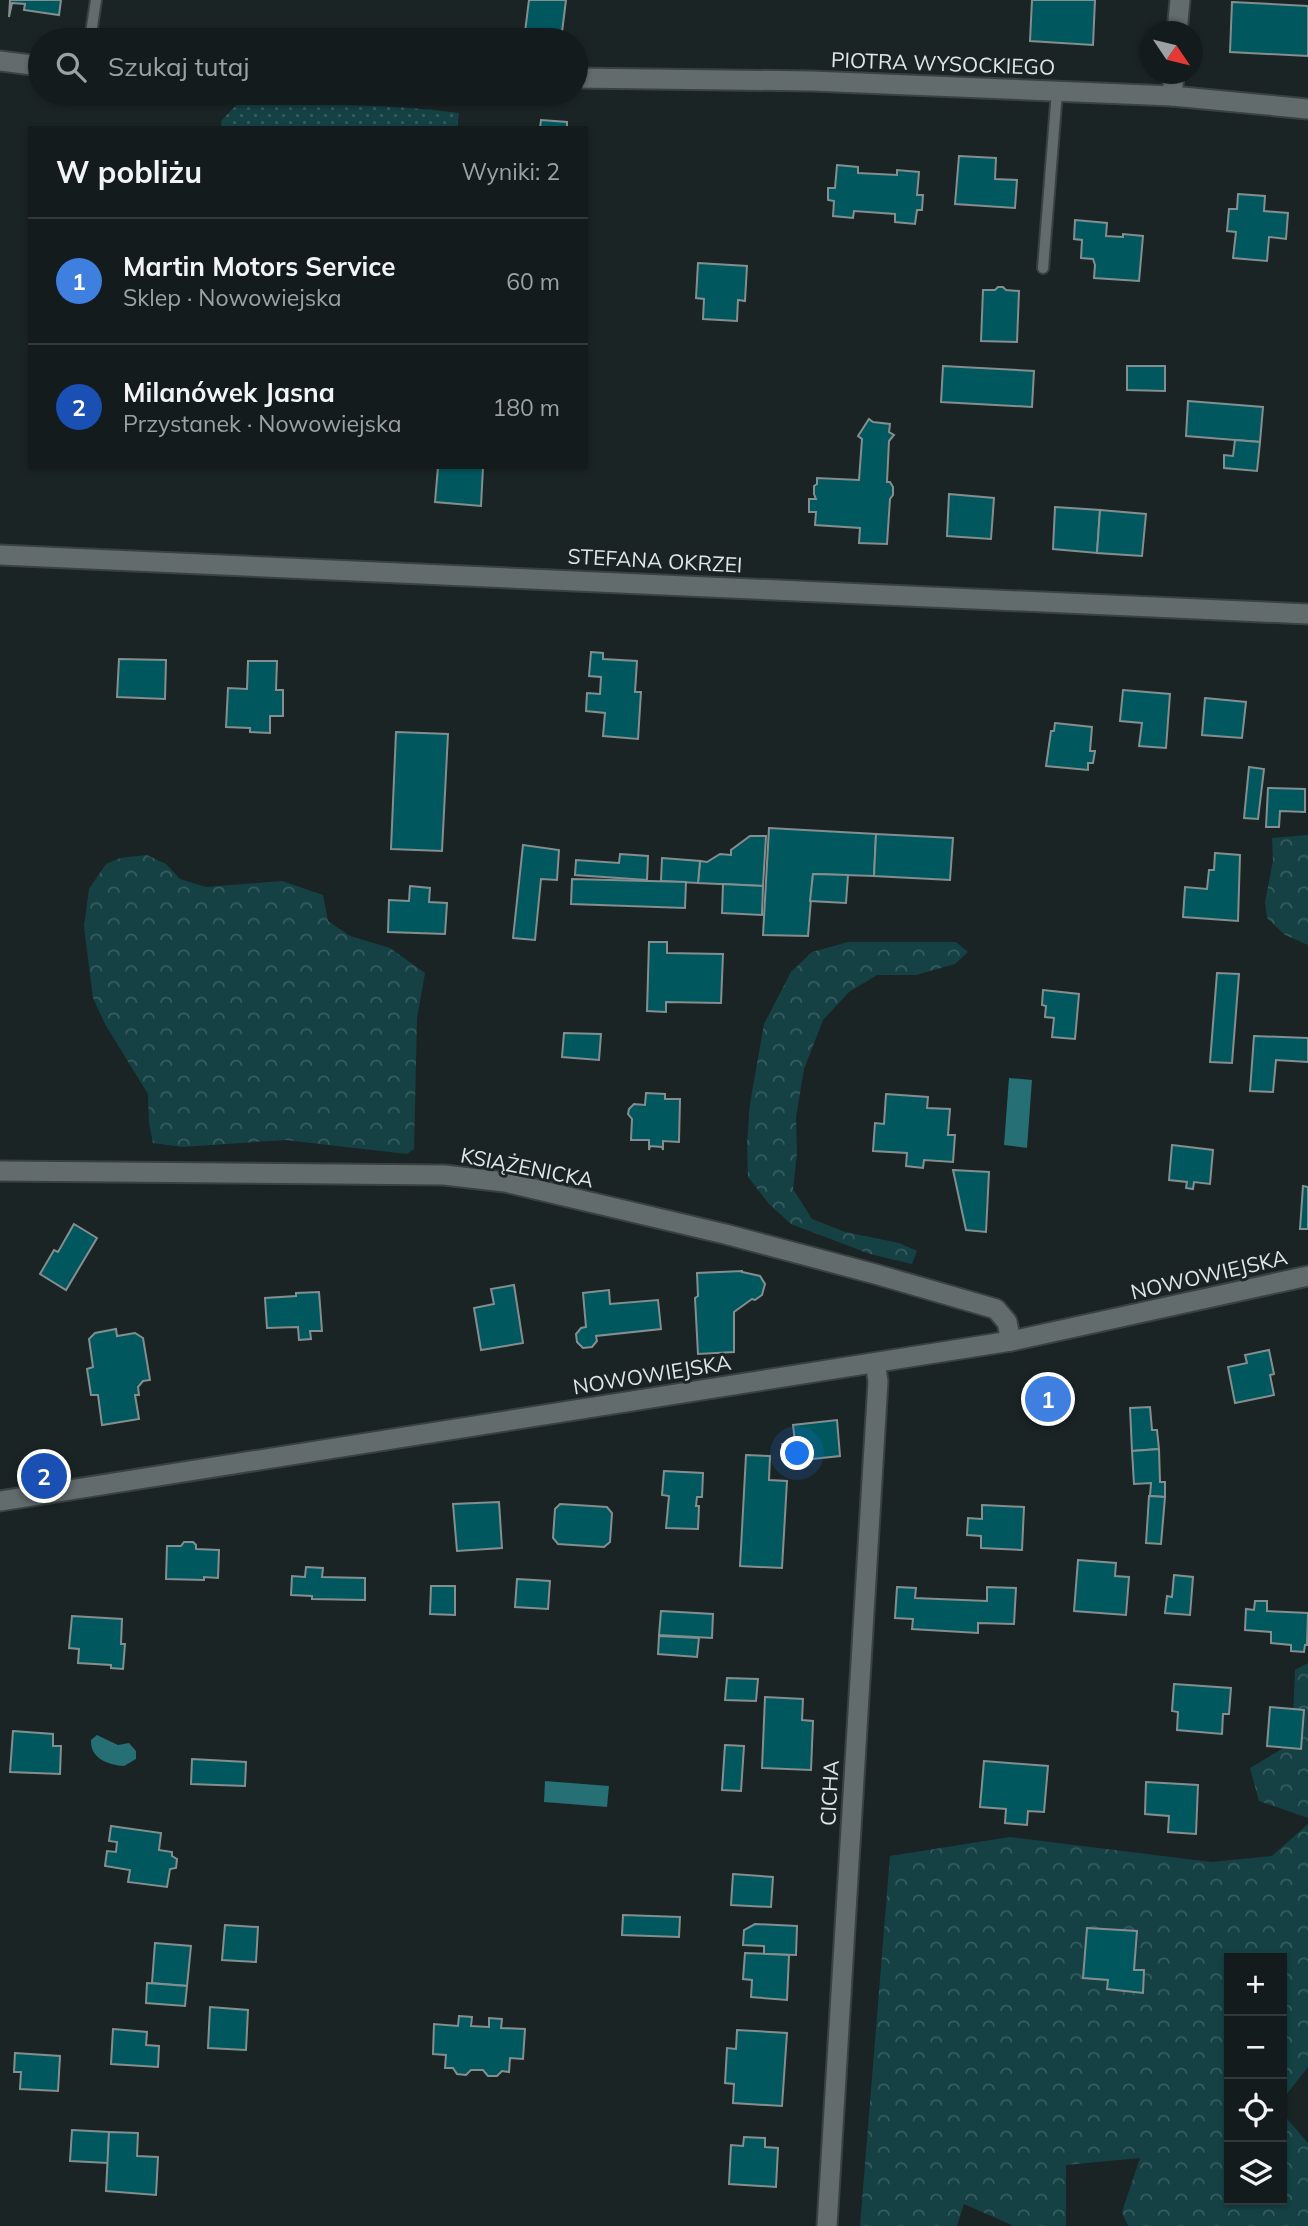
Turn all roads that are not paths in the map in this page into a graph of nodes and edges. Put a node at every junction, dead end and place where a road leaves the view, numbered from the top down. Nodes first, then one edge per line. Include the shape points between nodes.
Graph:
1 (96, 0) edge
2 (1180, 0) edge
3 (1178, 21) edge
4 (92, 28) edge
5 (0, 61) edge
6 (28, 64) edge
7 (588, 78) edge
8 (1173, 84) edge
9 (1057, 91) junction
10 (1172, 96) junction
11 (1308, 109) edge
12 (1043, 268) dead end
13 (0, 555) edge
14 (1308, 614) edge
15 (0, 1171) edge
16 (1308, 1276) edge
17 (1012, 1341) junction
18 (875, 1363) junction
19 (0, 1501) edge
20 (827, 2226) edge

1 - 4 lane
2 - 3 street
5 - 6 street
7 - 9 street, PIOTRA WYSOCKIEGO
8 - 10 street
9 - 10 street, PIOTRA WYSOCKIEGO
9 - 12 lane
10 - 11 street, PIOTRA WYSOCKIEGO
13 - 14 street, STEFANA OKRZEI
15 - 17 street, KSIĄŻENICKA via 444,1175 505,1182 750,1241 996,1309 1007,1322
16 - 17 street, NOWOWIEJSKA
17 - 18 street, NOWOWIEJSKA
18 - 19 street, NOWOWIEJSKA
18 - 20 street, CICHA via 878,1381

